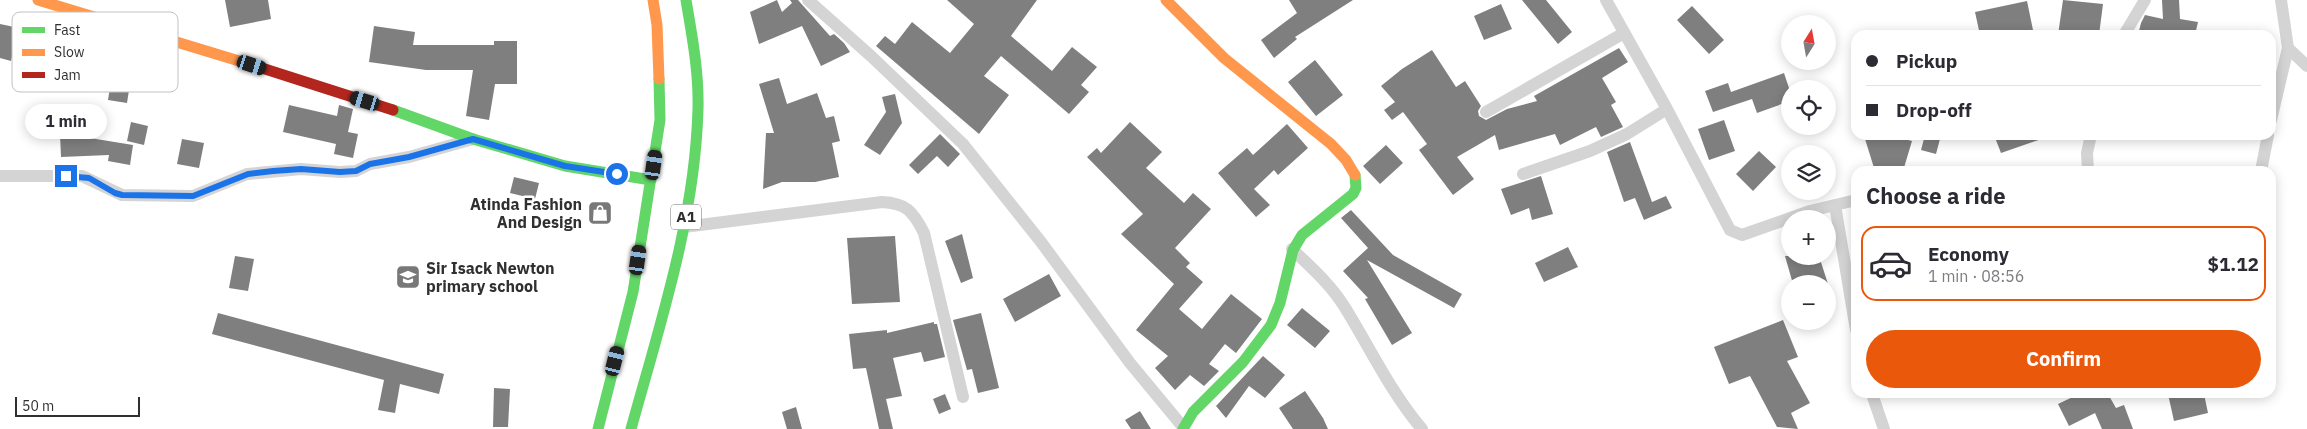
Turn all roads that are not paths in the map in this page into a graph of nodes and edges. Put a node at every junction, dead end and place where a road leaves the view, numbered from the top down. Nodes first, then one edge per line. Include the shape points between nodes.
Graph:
1 (38, 0) edge
2 (653, 0) edge
3 (686, 0) edge
4 (808, 0) edge
5 (1166, 0) edge
6 (1606, 0) edge
7 (2145, 0) edge
8 (2281, 0) edge
9 (77, 12) edge
10 (2127, 30) edge
11 (1624, 33) junction
12 (178, 43) edge
13 (2288, 48) junction
14 (2307, 66) edge
15 (2276, 99) edge
16 (1667, 109) junction
17 (1486, 112) dead end
18 (473, 139) junction
19 (2090, 140) edge
20 (2267, 140) edge
21 (2088, 166) edge
22 (2263, 166) edge
23 (1523, 174) dead end
24 (0, 176) edge
25 (651, 180) junction
26 (1851, 201) edge
27 (1835, 205) junction
28 (684, 227) junction
29 (1292, 249) junction
30 (1851, 300) edge
31 (964, 397) dead end
32 (1873, 398) edge
33 (1183, 428) edge
34 (598, 429) edge
35 (631, 429) edge
36 (1422, 429) edge
37 (1884, 429) edge

1 - 9 main road
2 - 25 main road, A1 via 657,25 660,120
3 - 28 main road, A1 via 696,59 698,124
4 - 33 street via 963,144
5 - 29 main road via 1186,23 1340,153 1355,171 1357,184 1354,194 1321,216 1301,234
6 - 11 street
7 - 10 street
8 - 13 street
11 - 16 street
11 - 17 street
12 - 18 main road via 422,119
13 - 14 street
13 - 15 street
16 - 23 street via 1627,134 1590,151
16 - 27 street via 1733,232 1742,234
18 - 24 street via 370,164 356,171 301,169 248,174 193,196 122,195 82,176
18 - 25 main road via 565,166
19 - 21 street
20 - 22 street
25 - 34 main road, A1 via 633,292
26 - 27 street
27 - 30 street
28 - 31 street via 882,202 904,206 924,232
28 - 35 main road, A1
29 - 33 main road via 1280,301 1268,332 1188,417
29 - 36 street via 1323,279 1343,305
32 - 37 street

